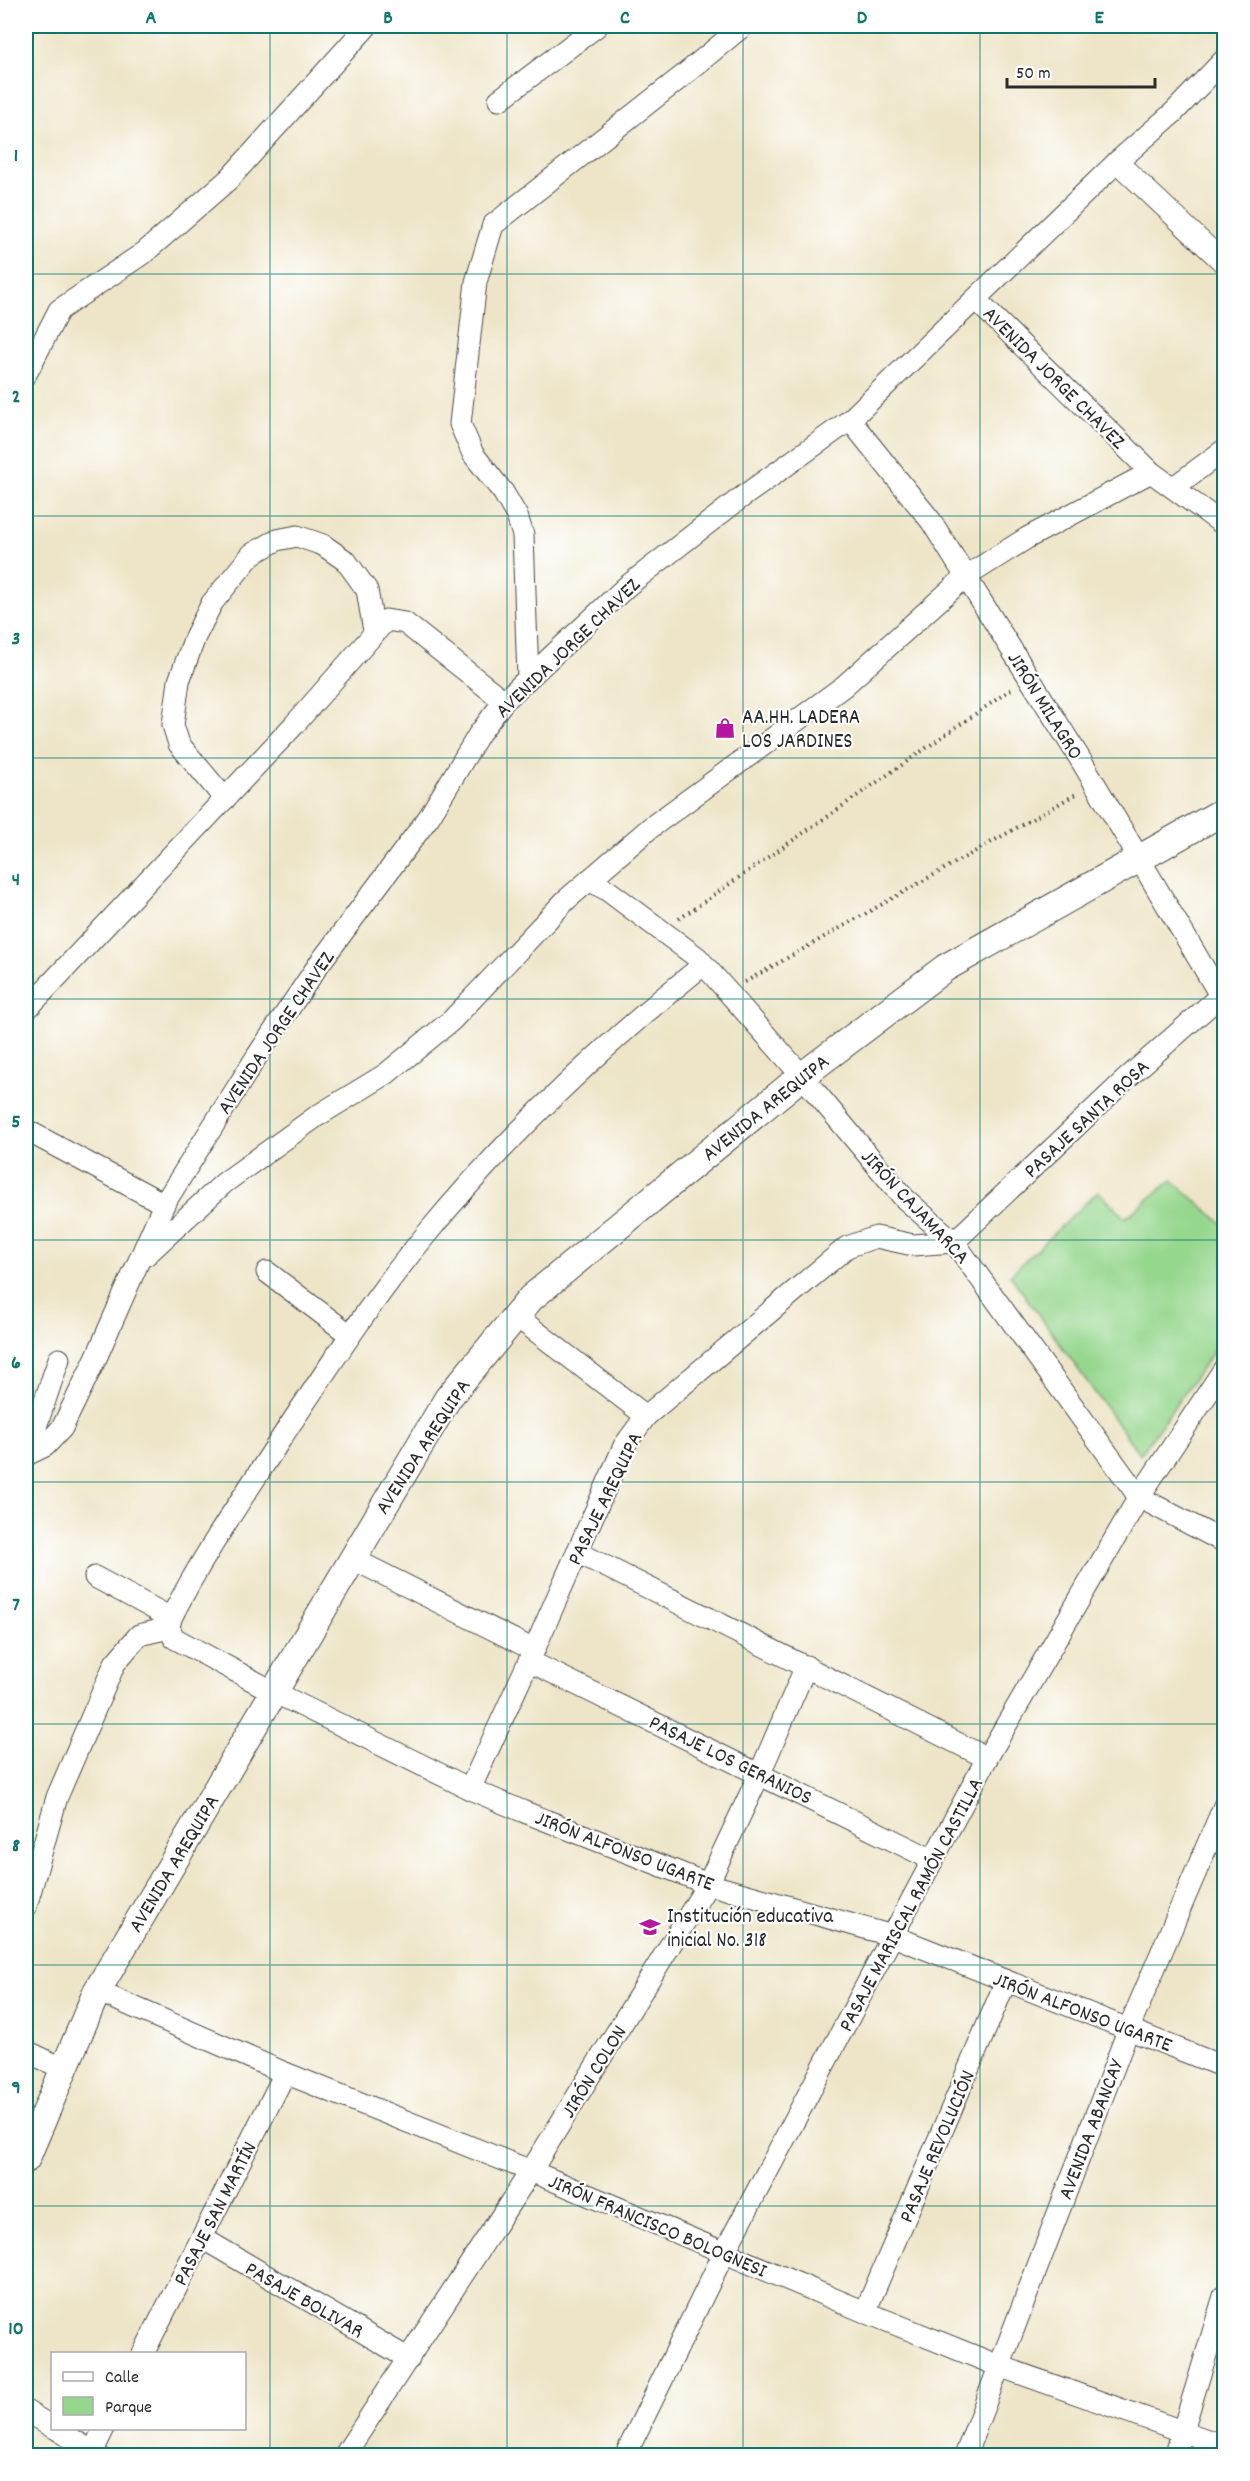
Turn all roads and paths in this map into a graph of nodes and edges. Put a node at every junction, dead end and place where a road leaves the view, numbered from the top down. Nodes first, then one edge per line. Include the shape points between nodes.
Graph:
1 (367, 26) edge
2 (597, 26) edge
3 (743, 26) edge
4 (1222, 69) edge
5 (499, 100) dead end
6 (1117, 162) junction
7 (1224, 263) edge
8 (976, 300) junction
9 (26, 374) edge
10 (850, 420) junction
11 (1224, 450) edge
12 (1151, 472) junction
13 (1174, 487) junction
14 (1224, 525) edge
15 (964, 577) junction
16 (374, 631) junction
17 (1028, 677) junction
18 (528, 678) junction
19 (504, 701) junction
20 (1094, 783) junction
21 (225, 799) junction
22 (1224, 811) edge
23 (1139, 861) junction
24 (589, 880) junction
25 (662, 931) junction
26 (703, 966) junction
27 (727, 992) junction
28 (1222, 999) edge
29 (26, 1010) edge
30 (802, 1076) junction
31 (26, 1130) edge
32 (164, 1204) junction
33 (954, 1242) junction
34 (139, 1262) junction
35 (267, 1272) dead end
36 (516, 1316) junction
37 (350, 1335) junction
38 (59, 1359) dead end
39 (1224, 1369) edge
40 (646, 1416) junction
41 (26, 1456) edge
42 (1139, 1497) junction
43 (1224, 1542) edge
44 (577, 1552) junction
45 (351, 1558) junction
46 (94, 1577) dead end
47 (170, 1623) junction
48 (532, 1656) junction
49 (806, 1666) junction
50 (274, 1692) junction
51 (987, 1758) junction
52 (760, 1773) junction
53 (470, 1789) junction
54 (1224, 1806) edge
55 (931, 1859) junction
56 (708, 1884) junction
57 (26, 1907) edge
58 (893, 1936) junction
59 (1006, 1981) junction
60 (96, 1991) junction
61 (1129, 2028) junction
62 (26, 2051) edge
63 (1224, 2067) edge
64 (64, 2068) junction
65 (285, 2073) junction
66 (26, 2159) edge
67 (531, 2171) junction
68 (202, 2238) junction
69 (724, 2253) junction
70 (1224, 2296) edge
71 (865, 2312) junction
72 (144, 2352) edge
73 (409, 2359) junction
74 (999, 2366) junction
75 (26, 2411) edge
76 (51, 2426) edge
77 (57, 2430) edge
78 (103, 2430) edge
79 (1185, 2431) junction
80 (1224, 2446) edge
81 (96, 2453) edge
82 (344, 2456) edge
83 (625, 2456) edge
84 (965, 2456) edge
85 (1175, 2456) edge

1 - 9 street via 229,179 145,252 59,310
2 - 5 street
3 - 18 street via 493,225 476,282 460,424 473,454 517,516 523,535
4 - 6 street
6 - 7 street
6 - 8 street
8 - 10 street, AVENIDA JORGE CHAVEZ
8 - 12 street, AVENIDA JORGE CHAVEZ
10 - 15 street, JIRÓN MILAGRO via 931,521
10 - 18 street, AVENIDA JORGE CHAVEZ via 626,587
11 - 13 street
12 - 13 street, AVENIDA JORGE CHAVEZ
12 - 15 street via 1027,538
13 - 14 street, AVENIDA JORGE CHAVEZ
15 - 17 street, JIRÓN MILAGRO
15 - 24 street via 844,686 700,789
16 - 19 street via 386,620 405,623
16 - 21 street
16 - 21 street via 367,590 346,561 323,545 297,536 278,540 252,554 212,603 195,637 179,681 173,724 180,744
17 - 20 street, JIRÓN MILAGRO
17 - 25 path
18 - 19 street, AVENIDA JORGE CHAVEZ
19 - 32 street, AVENIDA JORGE CHAVEZ via 429,816 257,1056
20 - 23 street, JIRÓN MILAGRO
20 - 27 path
21 - 29 street
22 - 23 main road, AVENIDA AREQUIPA
23 - 28 street, JIRÓN MILAGRO
23 - 30 main road, AVENIDA AREQUIPA via 945,968
24 - 25 street, JIRÓN CAJAMARCA
24 - 34 street via 452,1020 386,1074 317,1116 224,1183
25 - 26 street, JIRÓN CAJAMARCA
26 - 27 street, JIRÓN CAJAMARCA
26 - 37 street via 605,1047 514,1136 423,1238
27 - 30 street, JIRÓN CAJAMARCA
28 - 33 street, PASAJE SANTA ROSA via 1126,1079
30 - 33 street, JIRÓN CAJAMARCA via 904,1198
30 - 36 main road, AVENIDA AREQUIPA via 531,1298
31 - 32 street
32 - 34 street, AVENIDA JORGE CHAVEZ
33 - 40 street, PASAJE AREQUIPA via 913,1245 876,1237 847,1247
33 - 42 street, JIRÓN CAJAMARCA
34 - 41 street, AVENIDA JORGE CHAVEZ via 62,1428 45,1446
35 - 37 street
36 - 40 street
36 - 45 main road, AVENIDA AREQUIPA via 448,1398
37 - 47 street via 204,1556
38 - 41 street
39 - 42 street, PASAJE MARISCAL RAMÓN CASTILLA
40 - 44 street, PASAJE AREQUIPA via 624,1446
42 - 43 street, JIRÓN CAJAMARCA
42 - 51 street, PASAJE MARISCAL RAMÓN CASTILLA
44 - 48 street, PASAJE AREQUIPA
44 - 49 street
45 - 48 street, PASAJE LOS GERANIOS
45 - 50 main road, AVENIDA AREQUIPA
46 - 47 street, JIRÓN ALFONSO UGARTE
47 - 50 street, JIRÓN ALFONSO UGARTE via 174,1638
47 - 57 street via 139,1635 115,1663 57,1797
48 - 52 street, PASAJE LOS GERANIOS
48 - 53 street, PASAJE AREQUIPA
49 - 51 street
49 - 52 street, JIRÓN COLON
50 - 53 street, JIRÓN ALFONSO UGARTE
50 - 60 main road, AVENIDA AREQUIPA
51 - 55 street, PASAJE MARISCAL RAMÓN CASTILLA
52 - 55 street, PASAJE LOS GERANIOS
52 - 56 street, JIRÓN COLON
53 - 56 street, JIRÓN ALFONSO UGARTE
54 - 61 street, AVENIDA ABANCAY
55 - 58 street, PASAJE MARISCAL RAMÓN CASTILLA
56 - 58 street, JIRÓN ALFONSO UGARTE
56 - 67 street, JIRÓN COLON
58 - 59 street, JIRÓN ALFONSO UGARTE
58 - 69 street, PASAJE MARISCAL RAMÓN CASTILLA
59 - 61 street, JIRÓN ALFONSO UGARTE
59 - 71 street, PASAJE REVOLUCIÓN
60 - 64 main road, AVENIDA AREQUIPA
60 - 65 street, JIRÓN FRANCISCO BOLOGNESI
61 - 63 street, JIRÓN ALFONSO UGARTE
61 - 74 street, AVENIDA ABANCAY
62 - 64 street
64 - 66 main road, AVENIDA AREQUIPA
65 - 67 street, JIRÓN FRANCISCO BOLOGNESI
65 - 68 street, PASAJE SAN MARTÍN
67 - 69 street, JIRÓN FRANCISCO BOLOGNESI
67 - 73 street, JIRÓN COLON
68 - 72 street, PASAJE SAN MARTÍN
68 - 73 street, PASAJE BOLIVAR
69 - 71 street, JIRÓN FRANCISCO BOLOGNESI
69 - 83 street, PASAJE MARISCAL RAMÓN CASTILLA
70 - 79 street
71 - 74 street, JIRÓN FRANCISCO BOLOGNESI
73 - 82 street, JIRÓN COLON
74 - 79 street, JIRÓN FRANCISCO BOLOGNESI
74 - 84 street, AVENIDA ABANCAY
75 - 76 street
77 - 81 street
78 - 81 street
79 - 80 street, JIRÓN FRANCISCO BOLOGNESI
79 - 85 street

